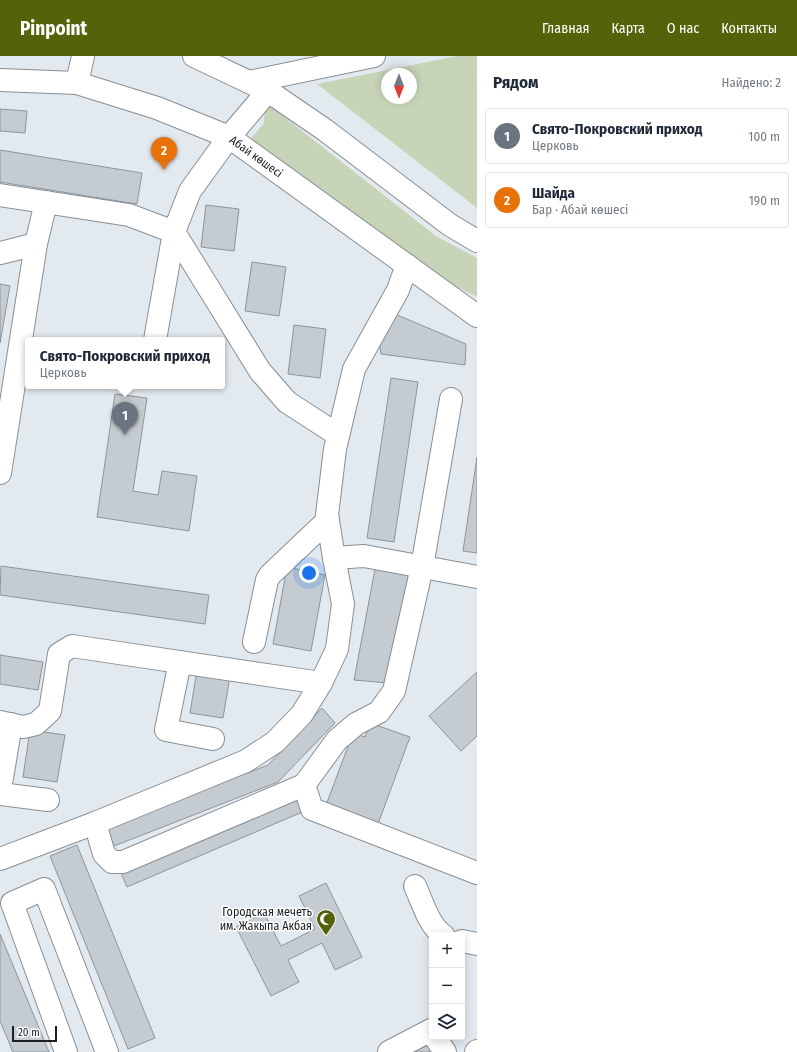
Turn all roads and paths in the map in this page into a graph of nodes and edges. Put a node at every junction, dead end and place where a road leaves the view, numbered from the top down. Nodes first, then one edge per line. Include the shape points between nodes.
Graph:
1 (83, 56) edge
2 (194, 56) edge
3 (374, 56) edge
4 (243, 76) edge
5 (0, 80) edge
6 (76, 83) junction
7 (229, 137) junction
8 (0, 195) edge
9 (46, 202) junction
10 (174, 232) junction
11 (477, 241) edge
12 (36, 244) junction
13 (0, 253) edge
14 (407, 265) junction
15 (477, 316) edge
16 (156, 337) edge
17 (451, 399) dead end
18 (338, 435) junction
19 (1, 464) edge
20 (328, 520) junction
21 (334, 558) junction
22 (422, 567) junction
23 (477, 577) edge
24 (254, 642) dead end
25 (180, 662) junction
26 (321, 683) junction
27 (5, 723) edge
28 (213, 739) dead end
29 (304, 785) junction
30 (0, 790) edge
31 (0, 794) edge
32 (48, 800) dead end
33 (95, 823) junction
34 (0, 859) edge
35 (477, 873) edge
36 (415, 886) dead end
37 (438, 932) edge
38 (465, 942) edge
39 (477, 944) edge
40 (429, 1031) edge
41 (437, 1040) edge
42 (66, 1052) edge
43 (107, 1052) edge
44 (389, 1052) edge
45 (444, 1052) edge

1 - 6 street
2 - 4 street
3 - 4 street
4 - 7 street
4 - 11 street via 326,130 450,225
5 - 6 street, Абай көшесі
6 - 7 street, Абай көшесі via 157,108
7 - 10 street via 190,191
7 - 14 street, Абай көшесі
8 - 9 street
9 - 10 street via 128,215
9 - 12 street
10 - 16 street
10 - 18 street via 260,371 287,402
12 - 13 street
12 - 19 street
14 - 15 street, Абай көшесі
14 - 18 street via 398,290 354,369
17 - 22 street
18 - 20 street
20 - 21 street
20 - 24 street via 270,575
21 - 22 street via 364,556
21 - 26 street via 343,604 337,649
22 - 23 street
22 - 29 street via 394,691 379,712 356,724 337,740
25 - 26 street
25 - 27 street via 72,646 59,654 50,711 36,724 23,726
25 - 28 street via 166,730
26 - 33 street via 302,714 275,742 246,761
27 - 30 street
29 - 33 street via 123,862 112,862 104,854
29 - 35 street via 312,809
31 - 32 street
33 - 34 street
36 - 37 street
38 - 39 street
40 - 44 street
41 - 45 street
42 - 43 street via 12,903 44,889

